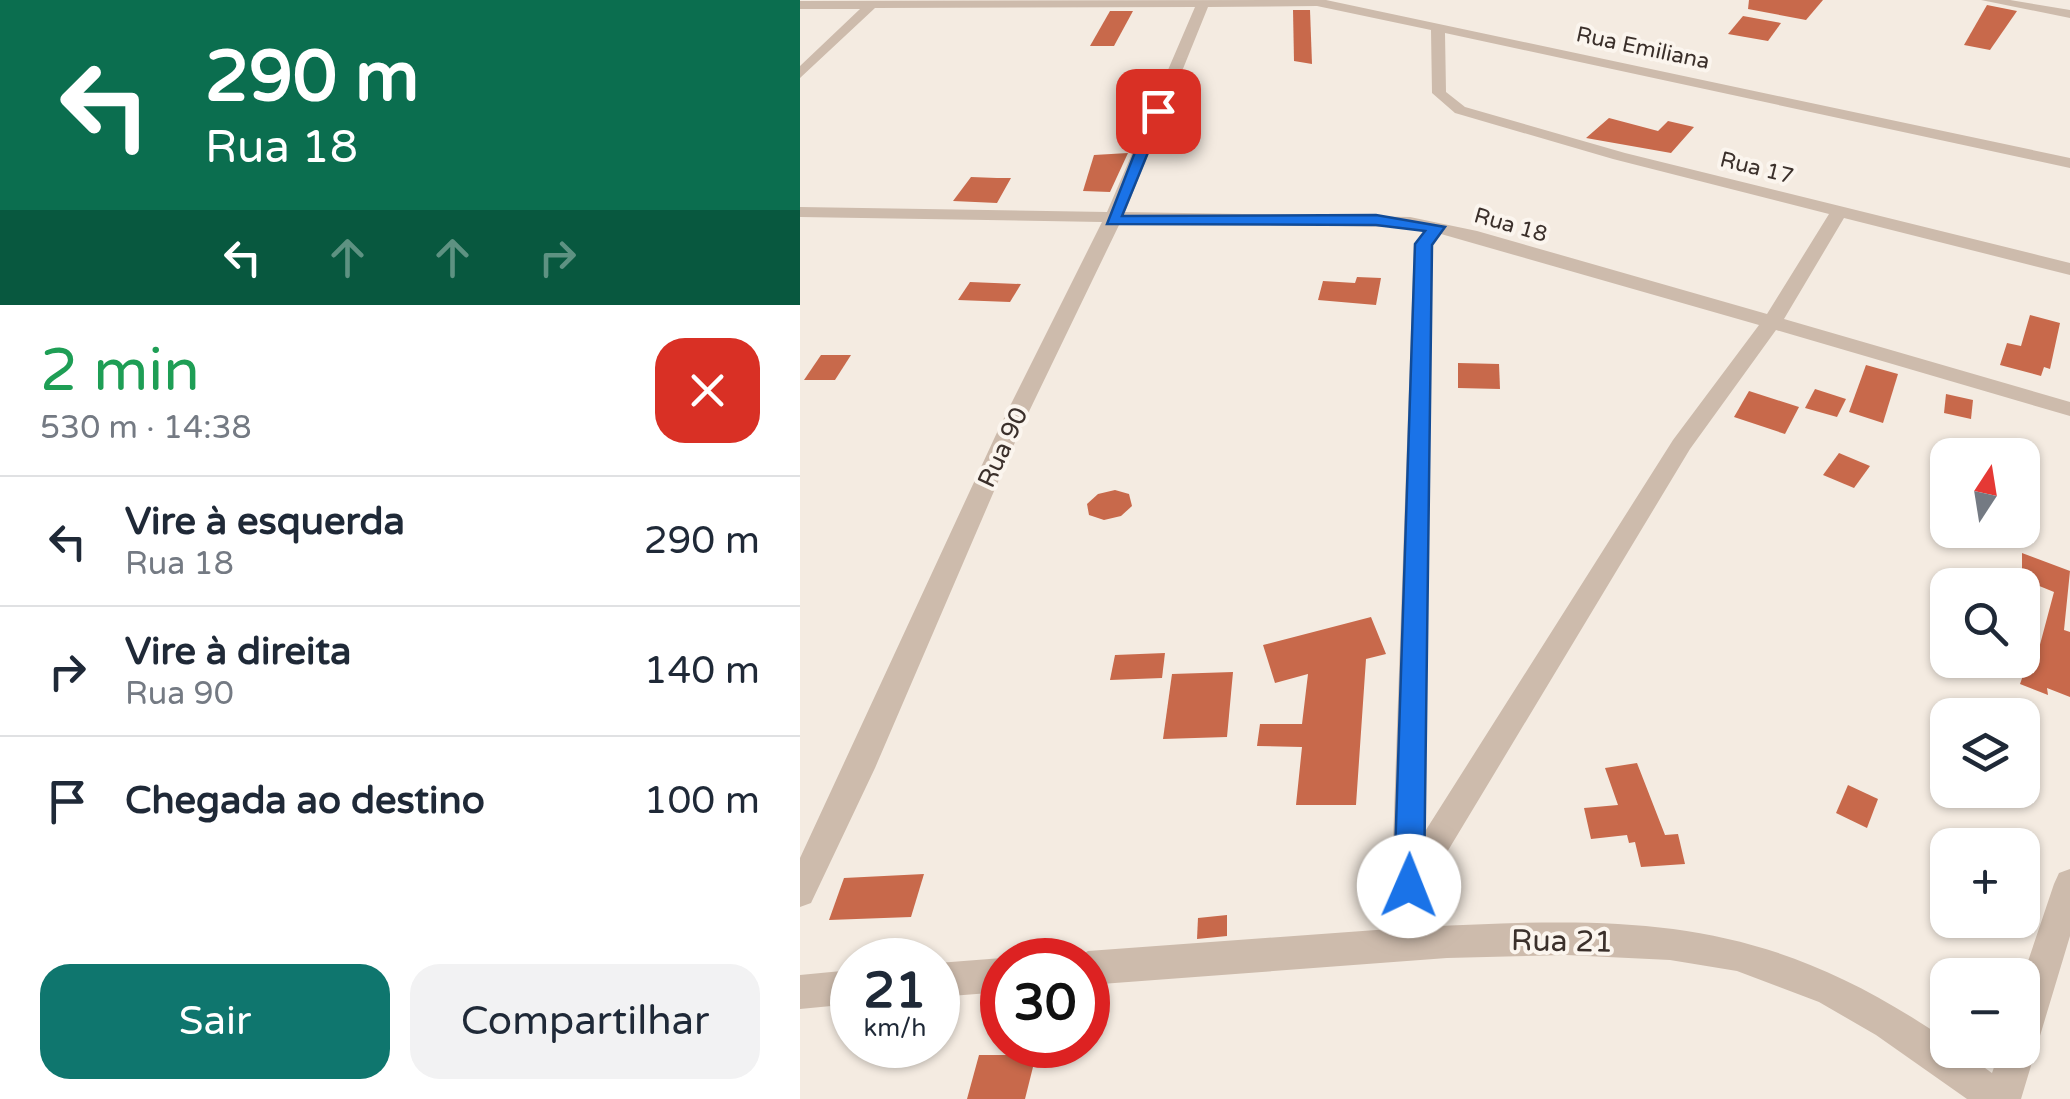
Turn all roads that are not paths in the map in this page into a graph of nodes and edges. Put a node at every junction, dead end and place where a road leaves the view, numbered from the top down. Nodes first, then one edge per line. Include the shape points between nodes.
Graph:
1 (1986, 0) edge
2 (1204, 1) edge
3 (870, 4) junction
4 (800, 5) edge
5 (2070, 14) edge
6 (1438, 26) junction
7 (800, 74) edge
8 (2070, 163) edge
9 (1839, 211) junction
10 (800, 212) edge
11 (1112, 220) junction
12 (1437, 227) junction
13 (2070, 269) edge
14 (1772, 322) junction
15 (2070, 409) edge
16 (2070, 884) edge
17 (1409, 886) junction
18 (800, 892) edge
19 (1406, 942) junction
20 (1110, 966) edge
21 (2040, 978) edge
22 (830, 989) edge
23 (800, 992) edge
24 (2011, 1068) edge
25 (2000, 1099) edge

1 - 5 street
2 - 3 street, Rua Emiliana
2 - 6 street, Rua Emiliana via 1317,2
2 - 11 street, Rua 90
3 - 4 street, Rua Emiliana
3 - 7 street
6 - 8 street, Rua Emiliana
6 - 9 street, Rua 17 via 1439,93 1448,104
9 - 13 street, Rua 17
9 - 14 street
10 - 11 street, Rua 18
11 - 12 street, Rua 18 via 1376,220
11 - 18 street, Rua 90 via 1010,426
12 - 14 street, Rua 18
12 - 17 street via 1423,244
14 - 15 street, Rua 18
14 - 17 street via 1681,445
16 - 21 street
17 - 19 street
19 - 20 street, Rua 21
19 - 25 street, Rua 21 via 1562,938 1704,949 1768,963 1866,1006
22 - 23 street
24 - 25 street

